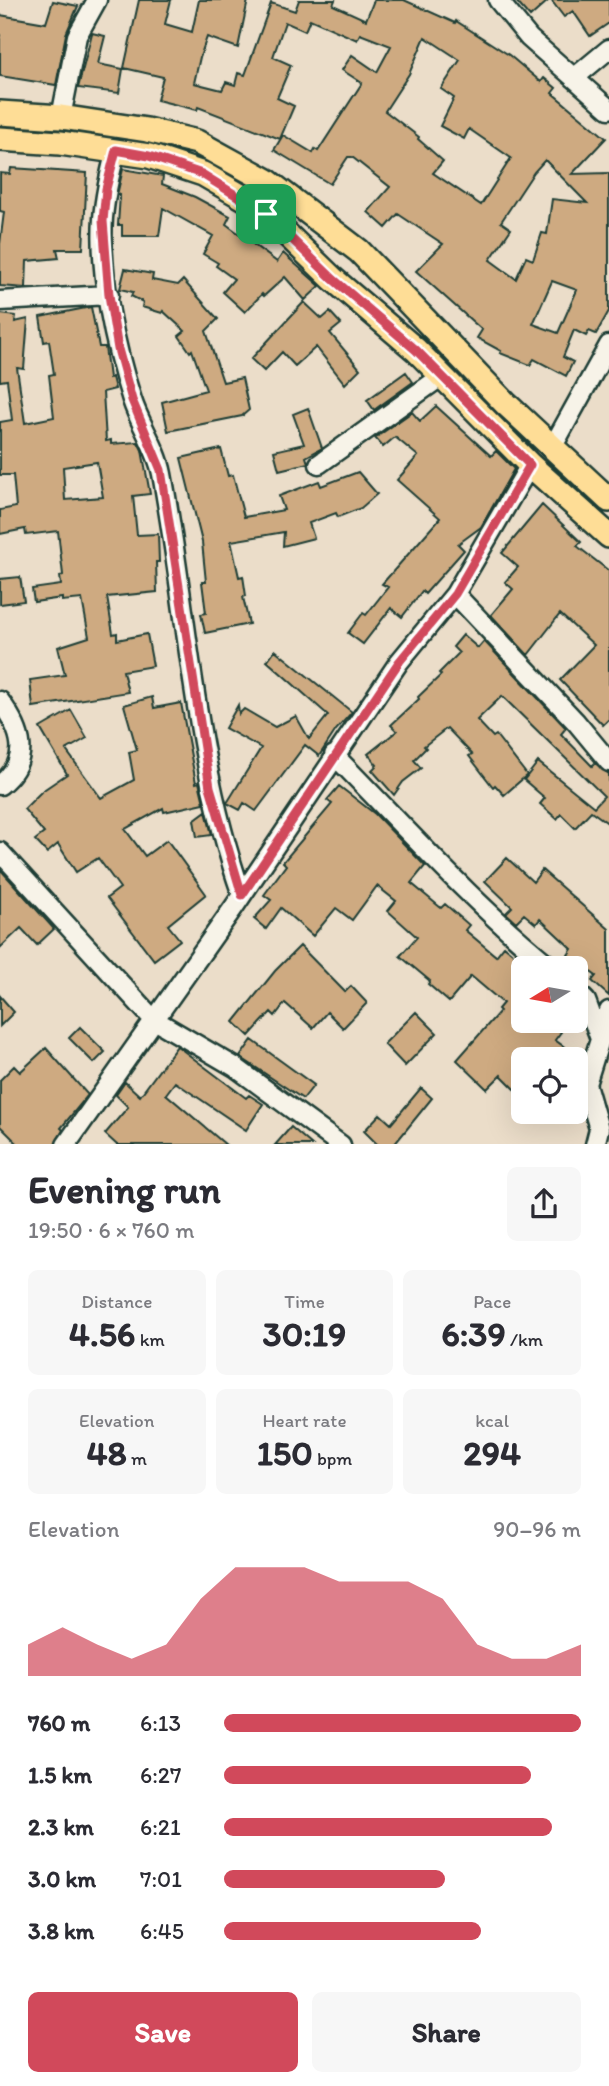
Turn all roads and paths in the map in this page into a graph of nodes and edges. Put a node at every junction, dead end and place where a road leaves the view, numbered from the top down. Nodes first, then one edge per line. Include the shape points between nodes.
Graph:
1 (97, 0) edge
2 (498, 0) edge
3 (609, 49) edge
4 (574, 78) junction
5 (609, 109) edge
6 (0, 113) edge
7 (61, 117) junction
8 (0, 139) edge
9 (116, 150) junction
10 (109, 295) junction
11 (0, 301) edge
12 (609, 345) edge
13 (442, 376) junction
14 (552, 448) junction
15 (319, 464) dead end
16 (530, 465) junction
17 (609, 500) edge
18 (609, 536) edge
19 (455, 594) junction
20 (0, 701) edge
21 (334, 755) junction
22 (609, 762) edge
23 (0, 785) edge
24 (0, 852) edge
25 (242, 895) junction
26 (537, 956) edge
27 (588, 1006) edge
28 (609, 1011) edge
29 (153, 1019) junction
30 (599, 1036) junction
31 (590, 1101) junction
32 (609, 1114) edge
33 (66, 1144) edge
34 (341, 1144) edge
35 (595, 1144) edge

1 - 7 street via 76,36
2 - 4 street via 529,38
3 - 4 street
4 - 5 street
6 - 7 main road
7 - 14 main road via 197,142 266,180 359,251
8 - 9 main road
9 - 10 street via 103,221
9 - 13 main road via 202,174 246,199
10 - 11 street
10 - 25 street via 132,400 161,470 210,787
12 - 14 street
13 - 15 street
13 - 16 main road
14 - 17 main road
16 - 18 main road
16 - 19 street
19 - 21 street via 399,662
19 - 22 street
20 - 23 street via 20,741 22,757 15,773
21 - 25 street
21 - 26 street
24 - 29 street
25 - 29 street
27 - 30 street
28 - 30 street
29 - 33 street
29 - 34 street via 235,1067
30 - 31 street via 586,1084
31 - 32 street
31 - 35 street via 599,1129

